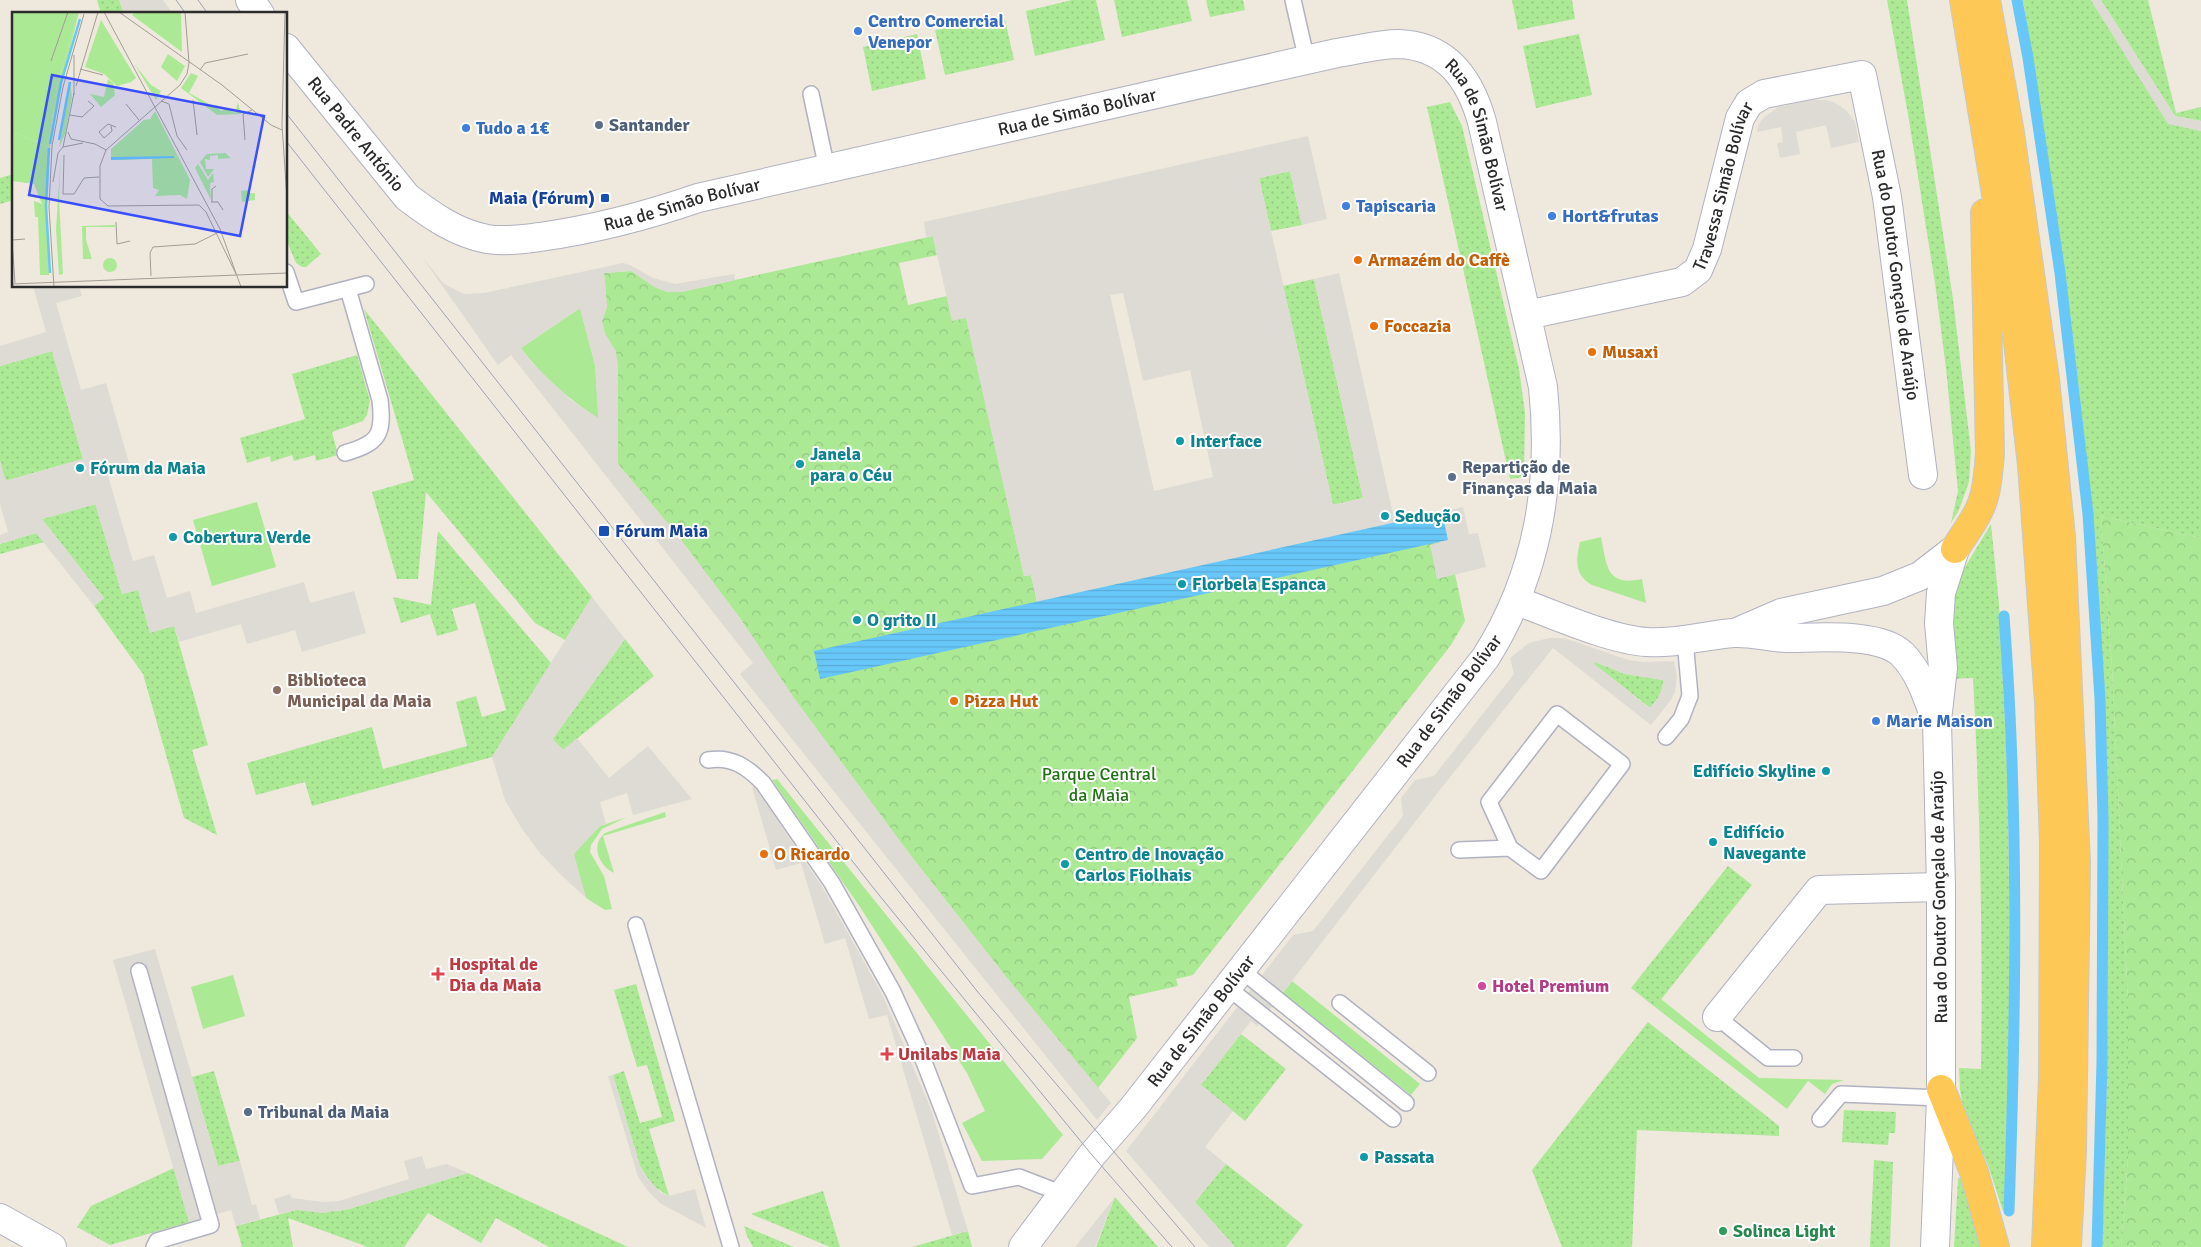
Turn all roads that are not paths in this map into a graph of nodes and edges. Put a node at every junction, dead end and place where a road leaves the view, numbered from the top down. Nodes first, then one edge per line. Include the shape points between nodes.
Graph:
1 (250, 0) edge
2 (1293, 0) edge
3 (1964, 0) edge
4 (1986, 0) edge
5 (259, 12) edge
6 (288, 50) edge
7 (1307, 61) junction
8 (1862, 74) joint
9 (810, 94) dead end
10 (1983, 109) junction
11 (826, 169) junction
12 (407, 197) joint
13 (288, 278) edge
14 (366, 284) dead end
15 (348, 289) junction
16 (1527, 315) junction
17 (345, 453) dead end
18 (1923, 475) dead end
19 (1956, 549) junction
20 (1517, 601) junction
21 (1736, 633) junction
22 (1685, 640) junction
23 (1936, 720) junction
24 (1666, 737) dead end
25 (708, 760) dead end
26 (1510, 848) junction
27 (1459, 850) dead end
28 (1941, 887) junction
29 (636, 926) dead end
30 (139, 971) dead end
31 (1234, 979) junction
32 (1340, 1003) dead end
33 (1717, 1018) joint
34 (1794, 1058) dead end
35 (1428, 1073) dead end
36 (1941, 1093) junction
37 (1406, 1103) dead end
38 (1393, 1118) dead end
39 (1820, 1119) dead end
40 (1063, 1194) junction
41 (0, 1218) edge
42 (52, 1247) edge
43 (154, 1247) edge
44 (731, 1247) edge
45 (1023, 1247) edge
46 (1935, 1247) edge
47 (1996, 1247) edge
48 (2046, 1247) edge
49 (2067, 1247) edge

1 - 5 street
2 - 7 lane
3 - 10 highway
4 - 49 highway via 2010,133 2045,379 2061,537 2076,862 2072,1150
6 - 12 street, Rua Padre António
7 - 11 street, Rua de Simão Bolívar
7 - 16 street, Rua de Simão Bolívar via 1398,44 1427,49 1458,70 1477,105
8 - 16 street, Travessa Simão Bolívar via 1764,94 1749,103 1740,118 1707,249 1698,270 1682,282
8 - 18 street, Rua do Doutor Gonçalo de Araújo via 1886,197
9 - 11 lane
10 - 19 highway via 1990,453 1985,493
10 - 48 highway via 2031,456 2049,702 2054,882
11 - 12 street, Rua de Simão Bolívar via 698,198 646,216 575,232 502,240 459,230 432,217
13 - 15 lane via 296,302
14 - 15 lane
15 - 17 lane via 380,400 382,418 380,429 366,447
16 - 20 street, Rua de Simão Bolívar via 1543,387 1547,451 1539,524
19 - 21 street via 1920,576 1883,591 1781,613
19 - 23 street, Rua do Doutor Gonçalo de Araújo via 1941,593 1939,623 1943,668
20 - 22 street via 1635,641
20 - 31 street, Rua de Simão Bolívar via 1486,657
21 - 22 street
21 - 23 street via 1786,638 1839,636 1884,644 1902,653 1920,680
22 - 24 lane via 1690,696 1681,719
23 - 28 street, Rua do Doutor Gonçalo de Araújo
25 - 40 lane via 719,758 736,762 763,783 832,883 893,992 919,1049 972,1186 1018,1177
26 - 26 lane via 1541,871 1622,764 1557,714 1489,802
26 - 27 lane
28 - 33 street via 1819,890
28 - 36 street, Rua do Doutor Gonçalo de Araújo
29 - 44 lane
30 - 43 lane via 211,1225 157,1241
31 - 37 lane
31 - 38 lane
31 - 40 street, Rua de Simão Bolívar
32 - 35 lane
33 - 34 lane via 1768,1058
36 - 39 lane via 1841,1094
36 - 46 street, Rua do Doutor Gonçalo de Araújo
36 - 47 highway via 1974,1172
40 - 45 street, Rua de Simão Bolívar
41 - 42 street

